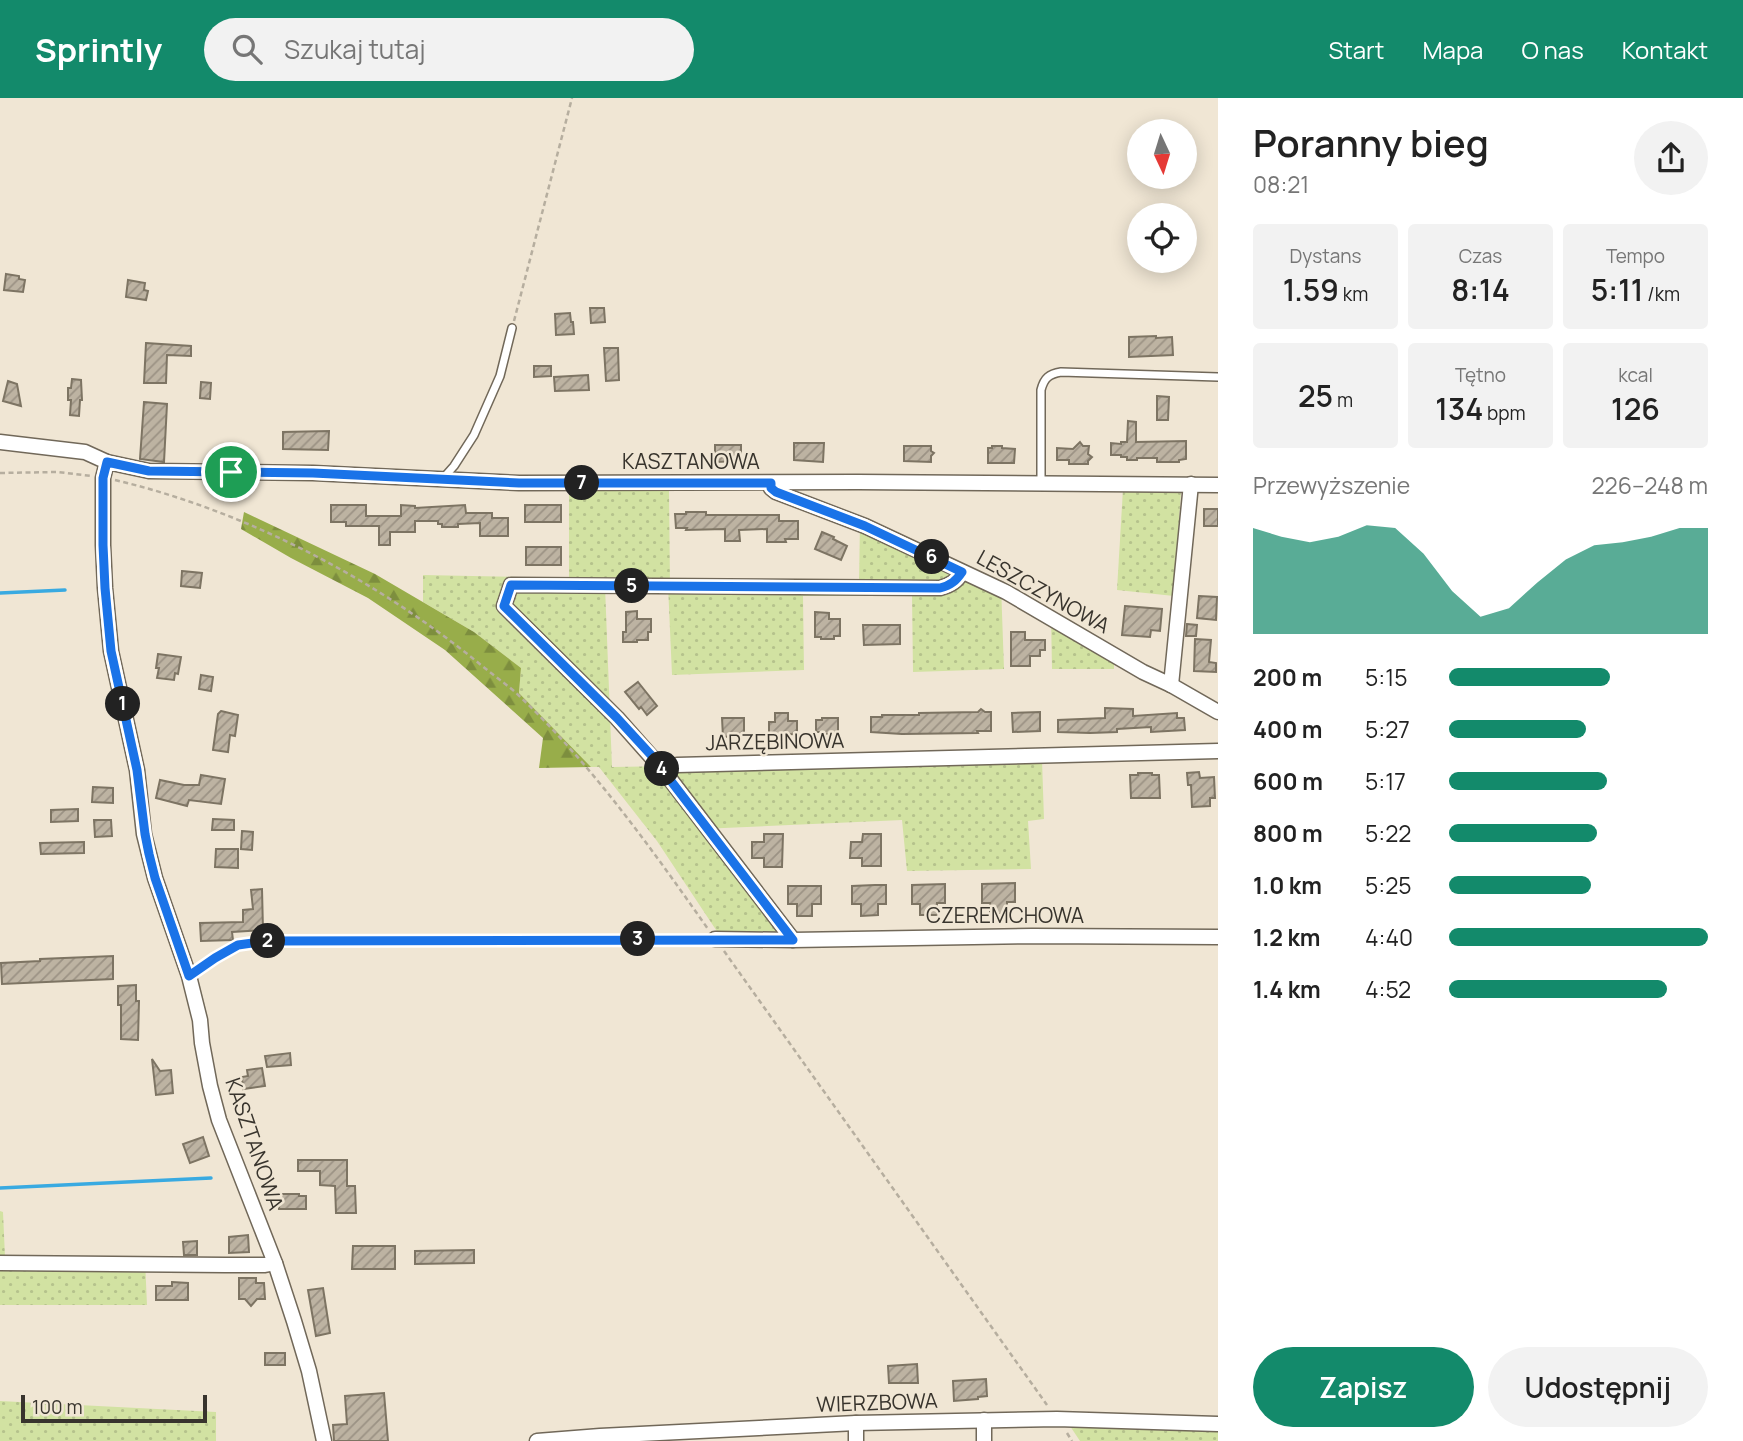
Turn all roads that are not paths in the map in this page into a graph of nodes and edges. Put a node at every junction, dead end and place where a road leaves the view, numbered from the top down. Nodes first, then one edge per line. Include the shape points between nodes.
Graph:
1 (512, 327) road end
2 (1218, 377) edge
3 (0, 442) edge
4 (107, 462) junction
5 (445, 480) junction
6 (771, 483) junction
7 (1041, 484) junction
8 (1191, 484) junction
9 (1218, 485) edge
10 (962, 572) junction
11 (1171, 685) junction
12 (1218, 712) edge
13 (1218, 751) edge
14 (663, 770) junction
15 (1218, 937) edge
16 (715, 939) road end
17 (793, 940) junction
18 (0, 1263) edge
19 (275, 1263) junction
20 (984, 1420) junction
21 (856, 1423) junction
22 (1218, 1424) edge
23 (722, 1435) edge
24 (324, 1441) edge
25 (537, 1441) edge
26 (856, 1441) edge
27 (984, 1441) edge

1 - 5 lane via 500,376 474,435
2 - 7 lane via 1050,374 1041,390
3 - 4 street, KASZTANOWA via 85,452
4 - 5 street, KASZTANOWA via 149,471
4 - 19 street, KASZTANOWA via 103,545 111,651 137,770 149,854 189,976 219,1120
5 - 6 street, KASZTANOWA
6 - 7 street, KASZTANOWA
6 - 10 street, LESZCZYNOWA via 776,492 865,526
7 - 8 street, KASZTANOWA
8 - 9 street, KASZTANOWA
8 - 11 street
10 - 11 street, LESZCZYNOWA
10 - 14 street via 940,588 511,585 504,606
11 - 12 street, LESZCZYNOWA
13 - 14 street, JARZĘBINOWA via 677,765
14 - 17 street
15 - 17 street, CZEREMCHOWA
16 - 17 street, CZEREMCHOWA
18 - 19 street
19 - 24 street, KASZTANOWA via 309,1371
20 - 21 street, WIERZBOWA
20 - 22 street, WIERZBOWA
20 - 27 street
21 - 23 street, WIERZBOWA
21 - 26 street
23 - 25 street, WIERZBOWA

